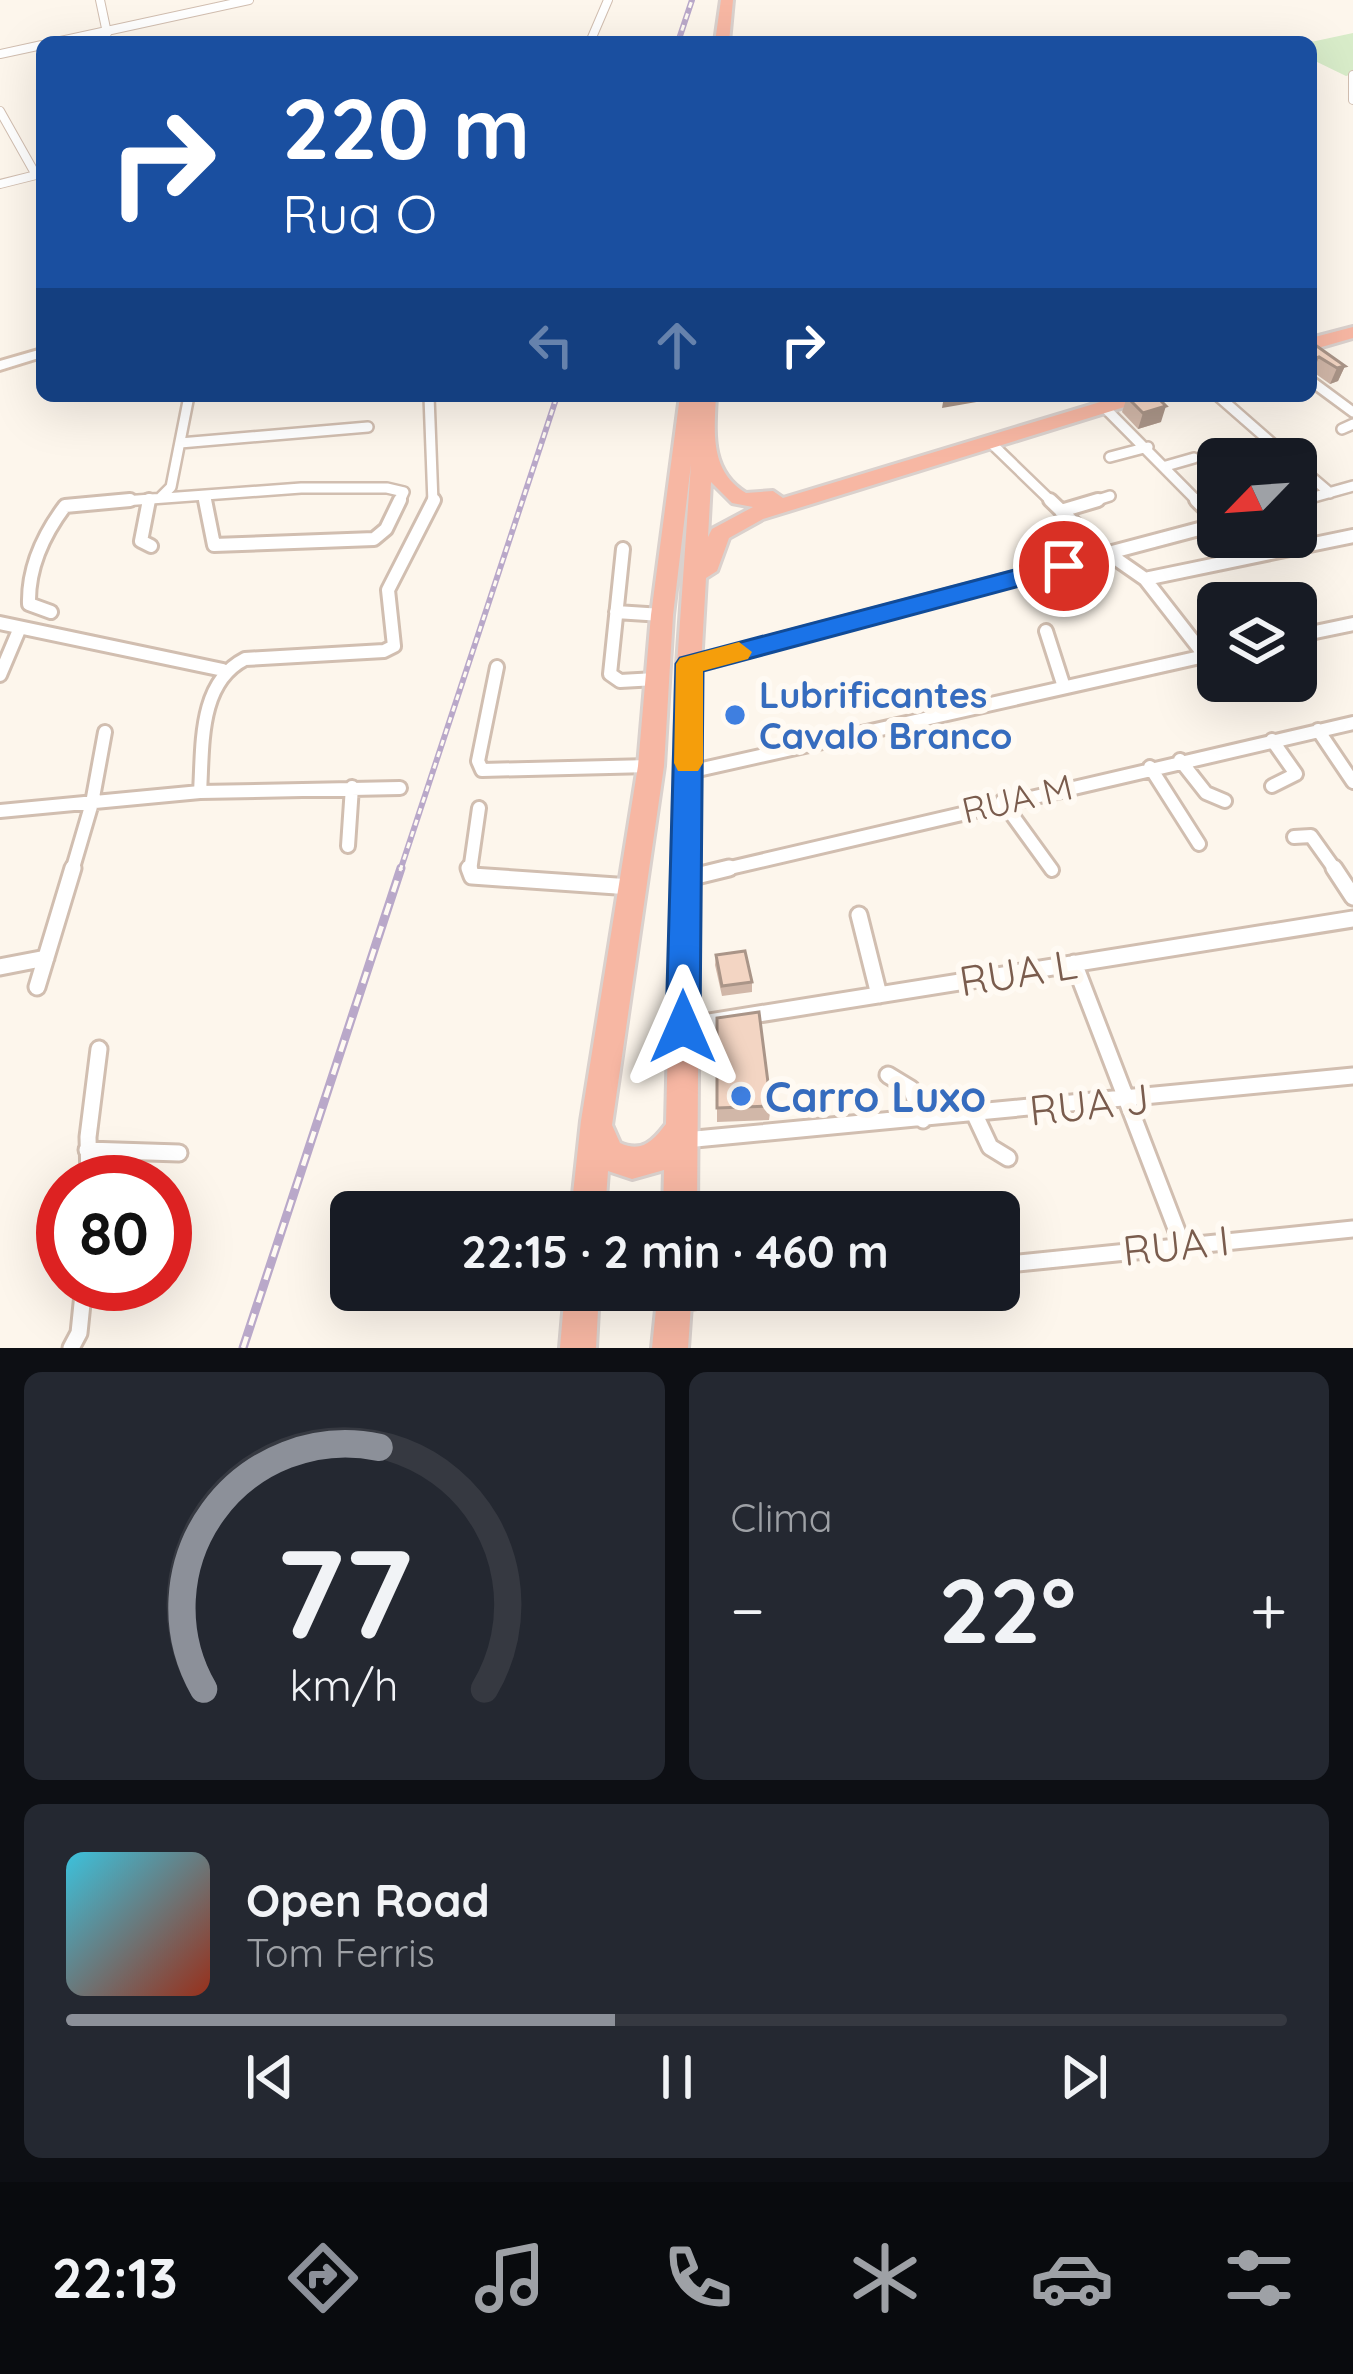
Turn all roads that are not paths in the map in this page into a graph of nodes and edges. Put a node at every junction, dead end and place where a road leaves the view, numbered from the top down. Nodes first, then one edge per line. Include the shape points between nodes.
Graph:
1 (100, 0) edge
2 (250, 0) edge
3 (608, 0) edge
4 (727, 0) edge
5 (737, 0) edge
6 (170, 4) dead end
7 (178, 18) junction
8 (107, 33) junction
9 (90, 36) edge
10 (593, 36) edge
11 (723, 36) edge
12 (725, 36) edge
13 (36, 46) edge
14 (0, 54) edge
15 (1353, 75) edge
16 (1353, 100) edge
17 (0, 111) edge
18 (0, 184) edge
19 (1353, 327) edge
20 (1317, 334) edge
21 (1317, 342) edge
22 (36, 355) edge
23 (36, 365) edge
24 (0, 366) edge
25 (0, 376) edge
26 (1317, 385) edge
27 (188, 402) edge
28 (429, 402) edge
29 (689, 402) edge
30 (706, 402) edge
31 (1100, 402) edge
32 (1100, 402) edge
33 (1104, 402) edge
34 (1225, 402) edge
35 (1353, 412) edge
36 (368, 428) dead end
37 (1266, 438) edge
38 (989, 441) junction
39 (180, 443) junction
40 (704, 444) junction
41 (1148, 447) junction
42 (1110, 457) dead end
43 (1195, 458) dead end
44 (1166, 466) junction
45 (1317, 482) edge
46 (1353, 487) edge
47 (174, 492) junction
48 (1330, 493) junction
49 (204, 496) junction
50 (1110, 496) dead end
51 (1317, 496) edge
52 (154, 499) junction
53 (1197, 500) edge
54 (1061, 511) junction
55 (1197, 529) edge
56 (1353, 536) edge
57 (151, 546) dead end
58 (623, 549) dead end
59 (1109, 553) junction
60 (1145, 579) junction
61 (616, 612) junction
62 (51, 613) dead end
63 (695, 614) junction
64 (662, 615) junction
65 (0, 623) edge
66 (1353, 624) edge
67 (19, 630) junction
68 (1046, 631) dead end
69 (1317, 632) edge
70 (1197, 638) edge
71 (1197, 658) edge
72 (689, 664) junction
73 (497, 667) dead end
74 (223, 670) junction
75 (0, 675) edge
76 (656, 680) junction
77 (1064, 688) junction
78 (1353, 723) edge
79 (1318, 730) junction
80 (105, 731) dead end
81 (1272, 740) junction
82 (1180, 760) junction
83 (651, 766) junction
84 (1150, 767) junction
85 (688, 772) junction
86 (1353, 782) edge
87 (1272, 786) dead end
88 (352, 787) junction
89 (400, 788) dead end
90 (200, 792) junction
91 (1002, 801) junction
92 (1226, 801) dead end
93 (92, 803) junction
94 (479, 808) dead end
95 (0, 811) edge
96 (1294, 837) dead end
97 (1199, 844) dead end
98 (348, 846) dead end
99 (1052, 870) dead end
100 (683, 879) junction
101 (632, 887) junction
102 (1353, 897) edge
103 (859, 915) dead end
104 (1353, 919) edge
105 (46, 958) junction
106 (1074, 963) junction
107 (0, 968) edge
108 (37, 987) dead end
109 (879, 994) junction
110 (683, 1027) junction
111 (99, 1049) dead end
112 (888, 1075) dead end
113 (1353, 1076) edge
114 (1124, 1101) junction
115 (975, 1115) junction
116 (597, 1120) junction
117 (923, 1120) junction
118 (682, 1133) junction
119 (87, 1150) junction
120 (179, 1154) dead end
121 (87, 1155) edge
122 (1008, 1158) dead end
123 (590, 1191) edge
124 (681, 1191) edge
125 (1353, 1229) edge
126 (1182, 1244) junction
127 (1020, 1263) edge
128 (81, 1311) edge
129 (581, 1311) edge
130 (674, 1311) edge
131 (71, 1348) edge
132 (578, 1348) edge
133 (670, 1348) edge

1 - 8 street
2 - 7 street
3 - 10 street
4 - 11 highway
5 - 12 highway
6 - 7 street
7 - 8 street
8 - 9 street
13 - 14 street
15 - 16 street
17 - 18 street via 36,175
19 - 20 highway
19 - 21 highway
22 - 24 main road
23 - 25 main road
26 - 35 street
27 - 39 street
28 - 74 street via 435,498 388,590 394,646 245,659
29 - 64 highway
30 - 40 highway
31 - 40 highway via 761,502 723,488
32 - 38 highway
33 - 41 street
34 - 37 street
36 - 39 street
38 - 54 street
38 - 63 highway via 733,524 711,550
39 - 47 street
40 - 63 highway
41 - 42 street
41 - 44 street
43 - 44 street
44 - 53 street
45 - 48 street
46 - 48 street
47 - 49 street
47 - 52 street
48 - 51 street
49 - 49 street via 214,545 374,539 404,492 389,484
50 - 54 street
52 - 57 street via 141,541
52 - 62 street via 61,509 27,592 29,604
54 - 59 street
55 - 59 street
56 - 60 street
58 - 61 street
59 - 60 street
59 - 72 street
60 - 70 street
61 - 64 street
61 - 76 street via 610,674
63 - 72 highway
64 - 76 highway
65 - 67 street
66 - 69 street
67 - 74 street
67 - 75 street
68 - 77 street
71 - 77 street
72 - 85 highway
73 - 83 street via 482,770
74 - 90 street
76 - 83 highway
77 - 85 street
78 - 79 street, RUA M
79 - 81 street, RUA M
79 - 86 street
80 - 93 street
81 - 82 street, RUA M
81 - 87 street via 1296,774
82 - 84 street, RUA M
82 - 92 street via 1206,793
83 - 101 highway
84 - 91 street, RUA M
84 - 97 street
85 - 100 highway
88 - 89 street
88 - 90 street
88 - 98 street
90 - 93 street
91 - 99 street
91 - 100 street, RUA M
93 - 95 street
93 - 105 street
94 - 101 street via 472,876
96 - 102 street via 1317,842
100 - 110 highway
101 - 116 highway
103 - 109 street
104 - 106 street, RUA L
105 - 107 street
105 - 108 street
106 - 109 street, RUA L
106 - 114 street
109 - 110 street, RUA L
110 - 118 highway
111 - 119 street
112 - 117 street via 911,1089
113 - 114 street, RUA J
114 - 115 street, RUA J
114 - 126 street
115 - 117 street, RUA J
115 - 122 street via 985,1142
116 - 118 highway via 610,1154 634,1164 651,1162
116 - 123 highway
117 - 118 street, RUA J
118 - 124 highway
119 - 120 street
119 - 121 street
125 - 126 street, RUA I
126 - 127 street, RUA I
128 - 131 street
129 - 132 highway
130 - 133 highway

